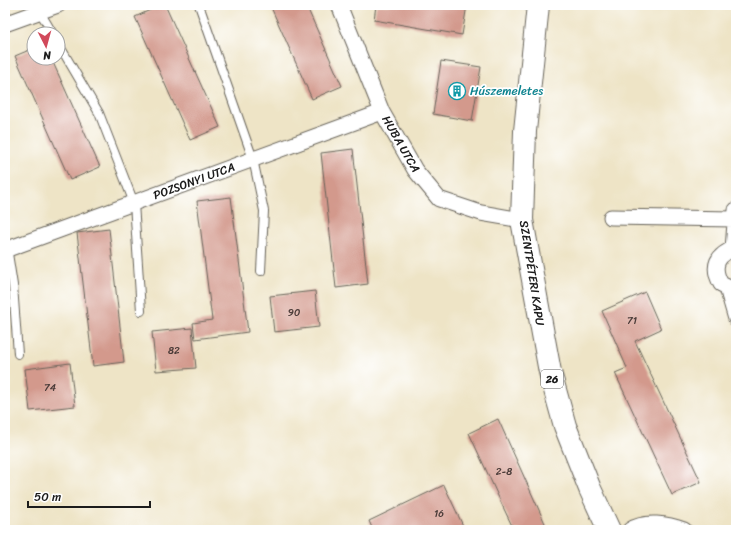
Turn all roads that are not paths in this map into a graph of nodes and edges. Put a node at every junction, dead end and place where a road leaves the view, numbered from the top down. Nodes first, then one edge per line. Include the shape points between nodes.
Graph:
1 (58, 5) edge
2 (199, 5) edge
3 (339, 5) edge
4 (538, 5) edge
5 (40, 12) junction
6 (5, 24) edge
7 (48, 26) edge
8 (66, 57) edge
9 (382, 112) junction
10 (253, 159) junction
11 (134, 203) junction
12 (735, 214) edge
13 (610, 217) dead end
14 (522, 220) junction
15 (6, 247) edge
16 (735, 249) edge
17 (261, 271) dead end
18 (732, 289) edge
19 (141, 311) dead end
20 (736, 319) edge
21 (18, 354) dead end
22 (659, 527) edge
23 (609, 530) edge
24 (630, 530) edge
25 (684, 530) edge

1 - 5 street
2 - 10 lane
3 - 9 street, HUBA UTCA
4 - 14 main road, SZENTPÉTERI KAPU / 26 via 525,131
5 - 6 street
5 - 7 lane
8 - 11 lane via 99,113
9 - 10 street, POZSONYI UTCA
9 - 14 street, HUBA UTCA via 415,170 439,199 481,214
10 - 11 street, POZSONYI UTCA
10 - 17 lane via 264,211
11 - 15 street, POZSONYI UTCA
11 - 19 lane
12 - 13 street
12 - 16 street
14 - 23 main road, SZENTPÉTERI KAPU / 26 via 550,372 566,426
15 - 21 lane via 13,285
16 - 18 street via 726,251 717,263 721,284
18 - 20 street
22 - 24 street via 635,527
22 - 25 street

